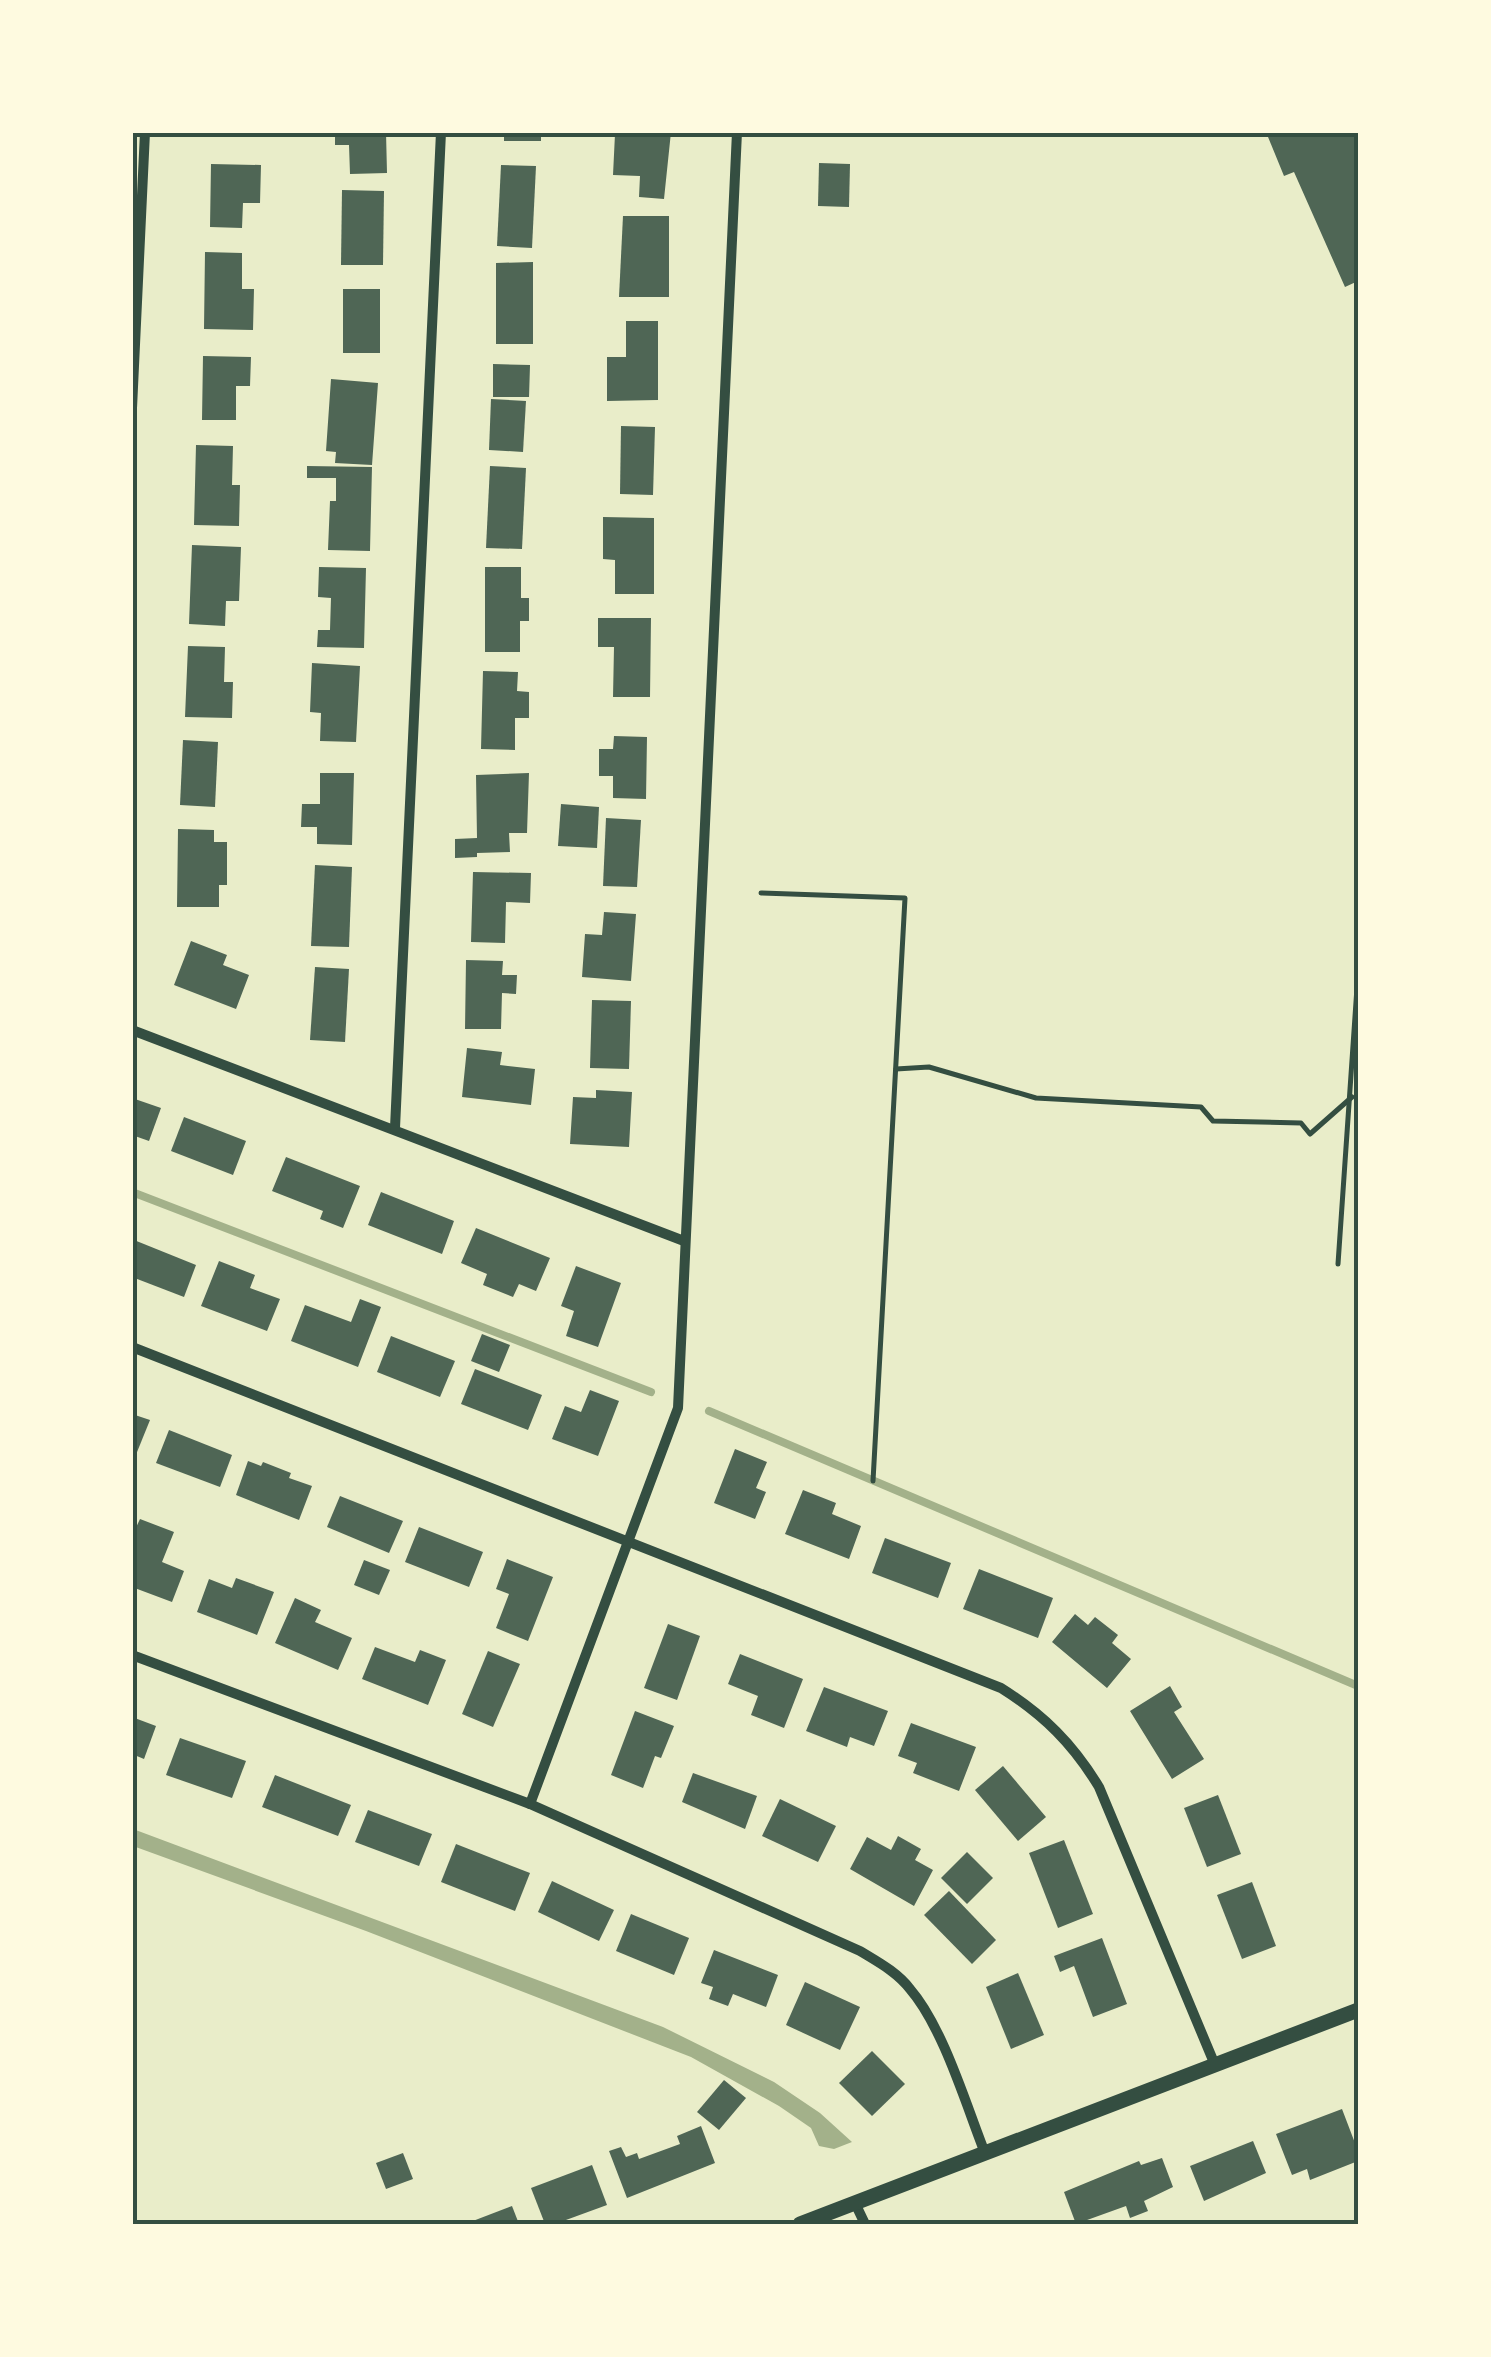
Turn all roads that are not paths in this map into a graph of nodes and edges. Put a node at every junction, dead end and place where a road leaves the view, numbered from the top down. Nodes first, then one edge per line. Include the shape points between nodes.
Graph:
1 (145, 132) edge
2 (442, 132) edge
3 (737, 132) edge
4 (132, 408) edge
5 (132, 1030) edge
6 (395, 1128) junction
7 (684, 1241) junction
8 (132, 1346) edge
9 (630, 1542) junction
10 (132, 1655) edge
11 (530, 1804) junction
12 (1358, 2010) edge
13 (1215, 2064) junction
14 (985, 2153) junction
15 (855, 2203) junction
16 (800, 2224) edge
17 (865, 2224) edge

1 - 4 street
2 - 6 street
3 - 7 street
5 - 6 street
6 - 7 street
7 - 9 street via 678,1408
8 - 9 street
9 - 11 street
9 - 13 street via 1001,1688 1058,1730 1099,1786
10 - 11 street
11 - 14 street via 886,1966 926,2010
12 - 13 main road
13 - 14 main road
14 - 15 main road
15 - 16 main road
15 - 17 street

